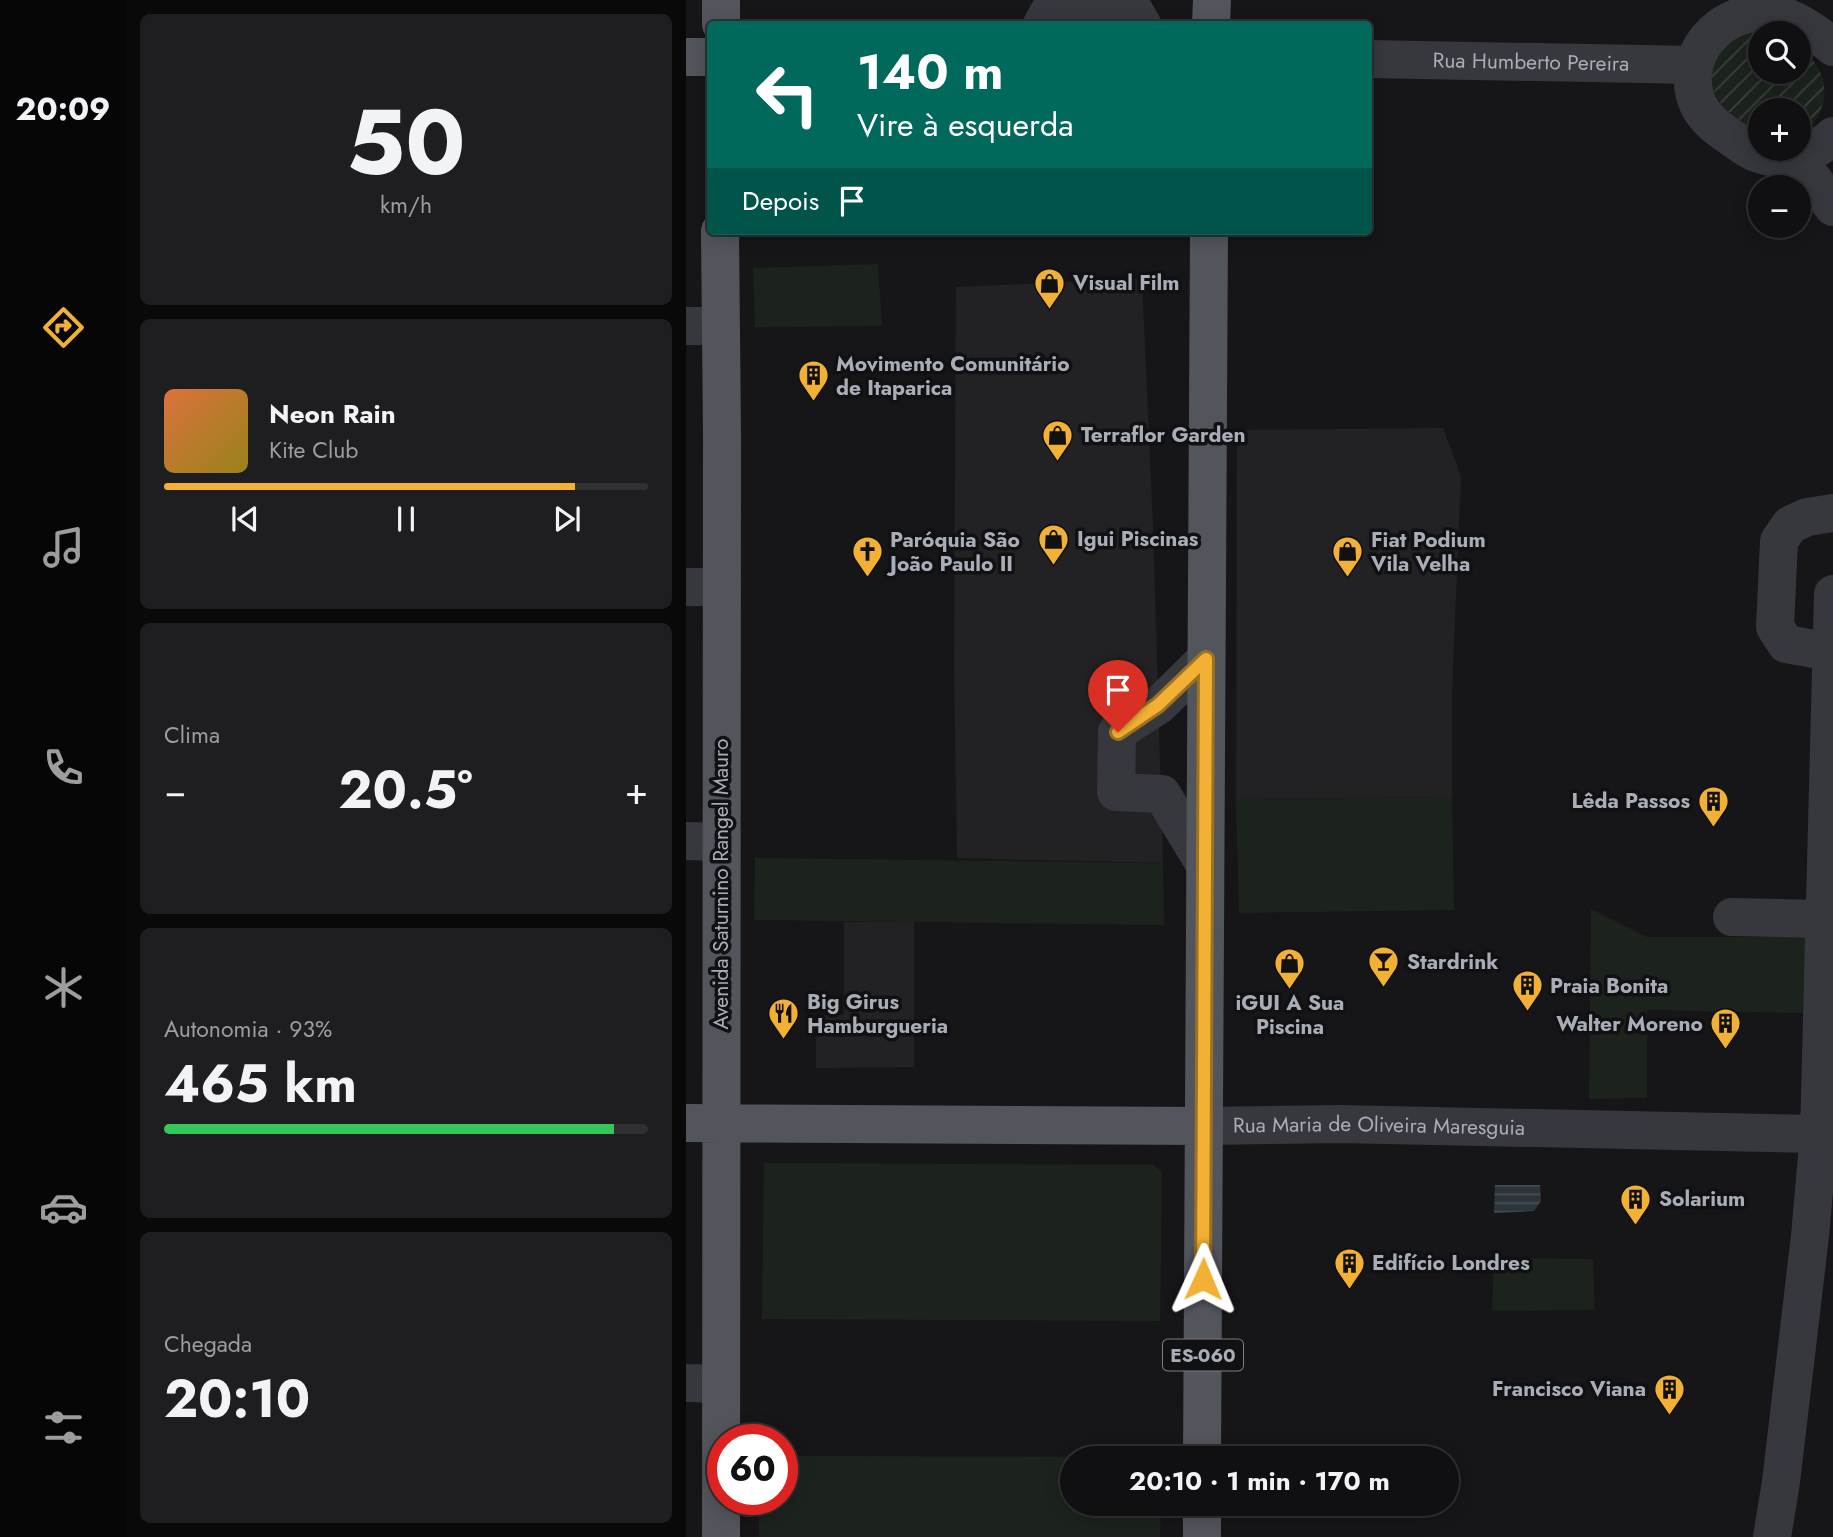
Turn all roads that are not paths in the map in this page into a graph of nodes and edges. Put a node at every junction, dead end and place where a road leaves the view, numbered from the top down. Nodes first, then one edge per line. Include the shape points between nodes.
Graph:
1 (721, 0) edge
2 (1700, 0) edge
3 (1080, 2) edge
4 (1776, 8) edge
5 (1140, 10) edge
6 (721, 21) edge
7 (1044, 21) edge
8 (1833, 47) edge
9 (686, 57) edge
10 (707, 57) edge
11 (1697, 57) junction
12 (1372, 60) edge
13 (1833, 136) edge
14 (1748, 149) edge
15 (1811, 151) edge
16 (1792, 161) edge
17 (1833, 207) edge
18 (719, 235) edge
19 (1209, 235) edge
20 (703, 326) edge
21 (1833, 513) edge
22 (704, 587) edge
23 (1833, 594) edge
24 (1831, 652) edge
25 (1206, 659) junction
26 (703, 842) edge
27 (1205, 865) junction
28 (1732, 917) dead end
29 (1824, 919) junction
30 (704, 1124) edge
31 (1204, 1126) junction
32 (1819, 1134) junction
33 (704, 1384) edge
34 (1202, 1446) edge
35 (1202, 1516) edge
36 (721, 1537) edge
37 (1202, 1537) edge
38 (1772, 1537) edge

1 - 6 main road
2 - 11 street
3 - 5 street
3 - 7 street via 1053,5
4 - 8 street
4 - 11 street via 1726,20 1710,32
9 - 10 main road
11 - 12 street, Rua Humberto Pereira
11 - 14 street via 1693,83 1705,116
13 - 15 street
16 - 17 street via 1812,178
18 - 20 main road, Avenida Saturnino Rangel Mauro
19 - 25 main road, ES-060
20 - 22 main road, Avenida Saturnino Rangel Mauro
21 - 24 street via 1790,525 1779,541 1775,627 1786,644
22 - 26 main road, Avenida Saturnino Rangel Mauro
23 - 24 street
24 - 29 street
25 - 27 main road, ES-060
25 - 27 street via 1158,705 1118,732 1116,792 1162,794
26 - 30 main road, Avenida Saturnino Rangel Mauro
27 - 31 main road, ES-060
28 - 29 street
29 - 32 street
30 - 31 main road, Rua Maria de Oliveira Maresguia
30 - 33 main road, Avenida Saturnino Rangel Mauro
31 - 32 street, Rua Maria de Oliveira Maresguia via 1340,1124
31 - 34 main road, ES-060
32 - 38 street via 1809,1250
33 - 36 main road, Avenida Saturnino Rangel Mauro
35 - 37 main road

